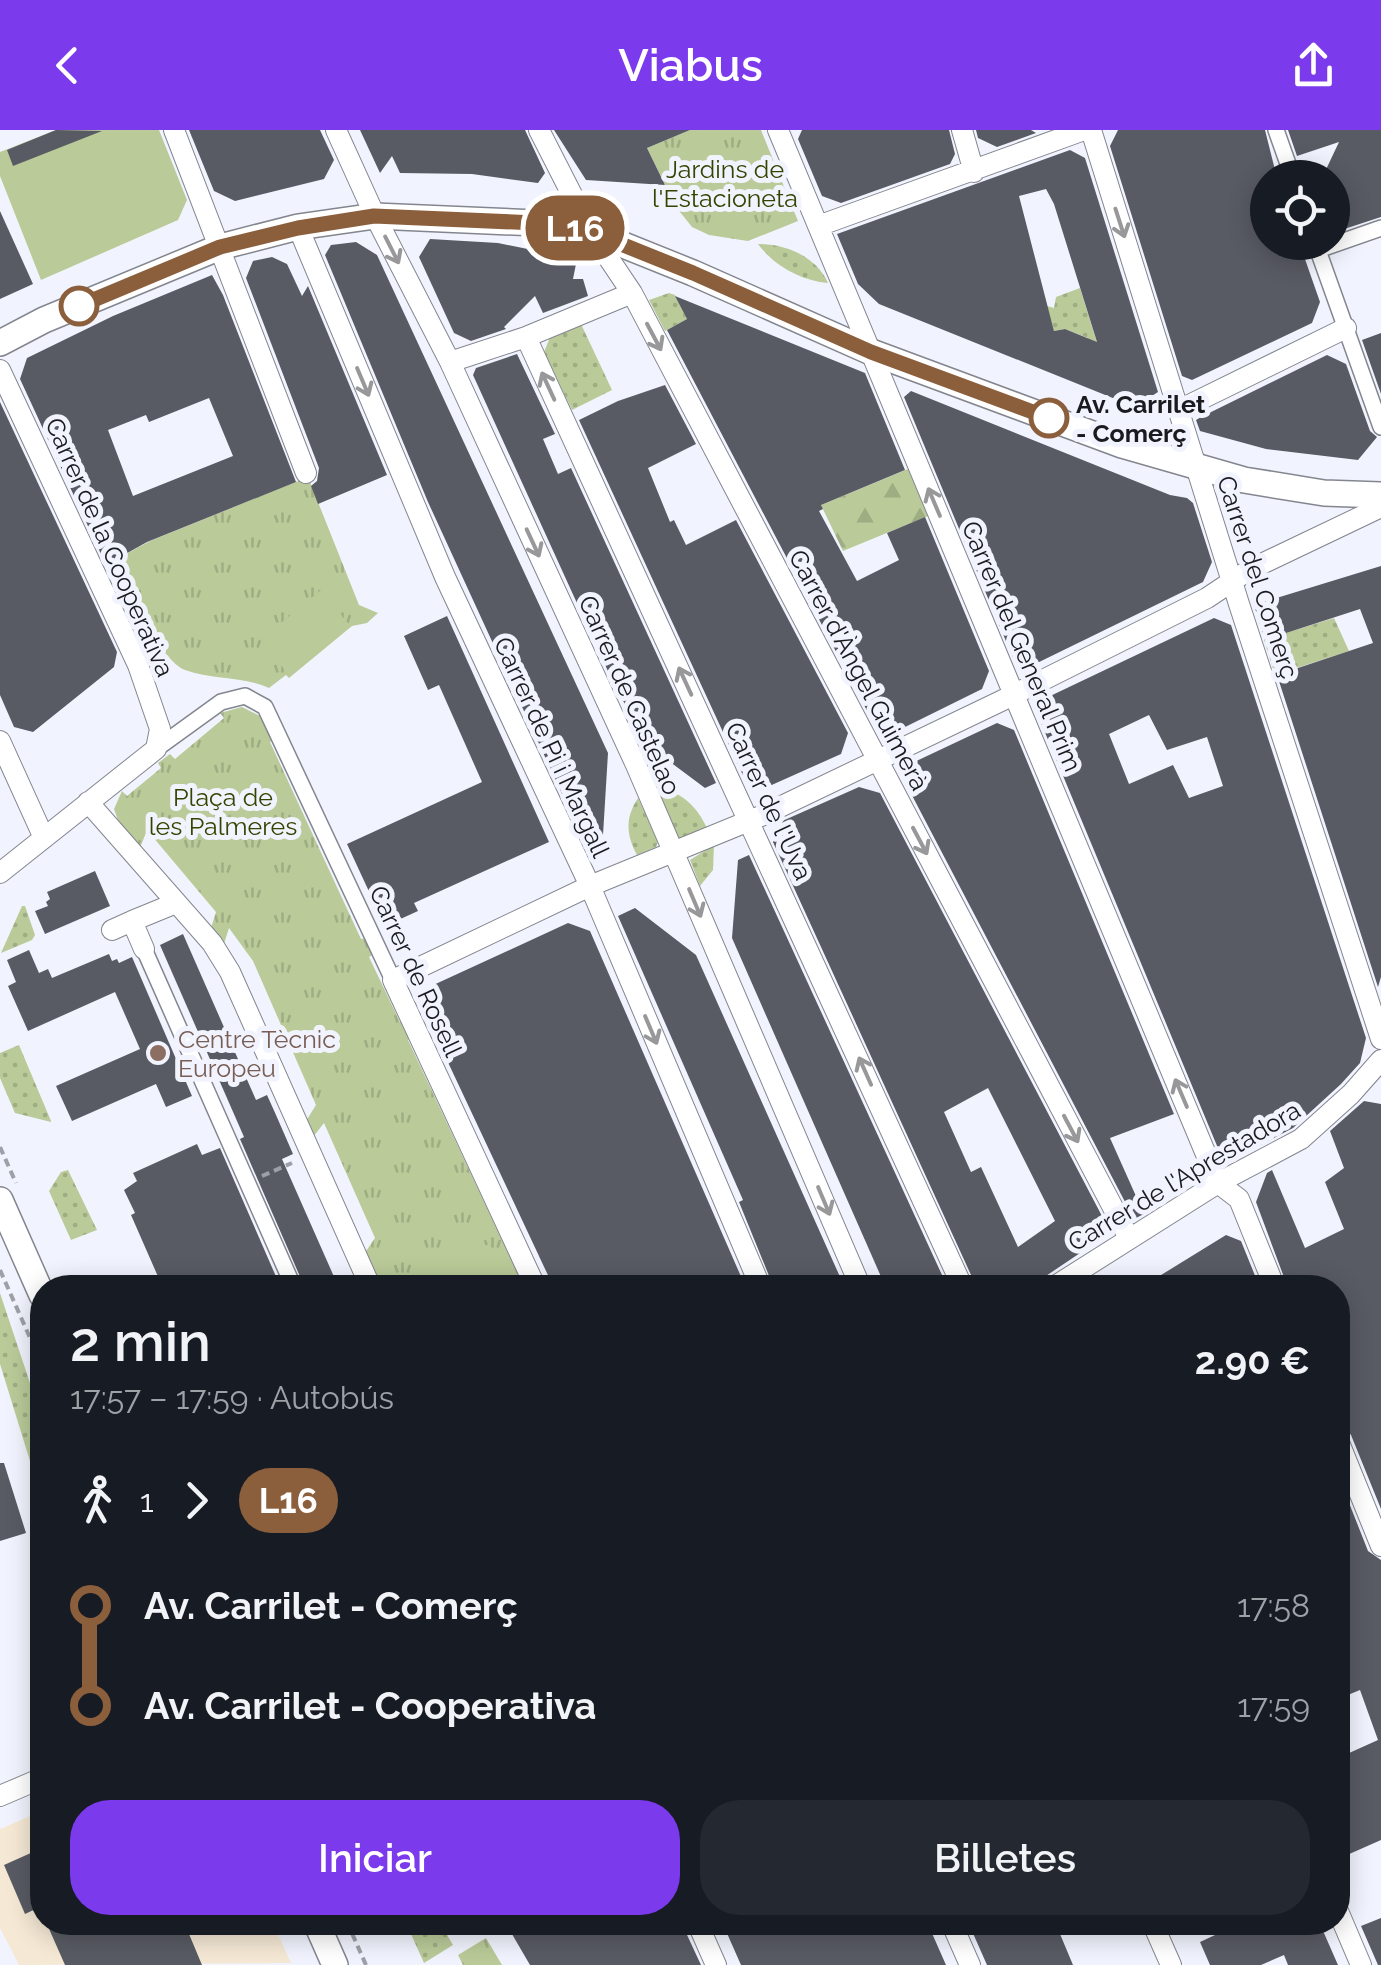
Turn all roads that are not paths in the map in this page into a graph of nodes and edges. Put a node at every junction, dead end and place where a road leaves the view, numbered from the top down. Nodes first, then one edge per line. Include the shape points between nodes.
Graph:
1 (174, 130) edge
2 (336, 130) edge
3 (539, 130) edge
4 (962, 130) edge
5 (1087, 130) edge
6 (1276, 130) edge
7 (784, 135) edge
8 (1287, 160) edge
9 (974, 172) junction
10 (374, 216) junction
11 (818, 226) junction
12 (298, 228) junction
13 (1381, 228) edge
14 (591, 232) junction
15 (1350, 237) edge
16 (220, 247) junction
17 (1321, 260) edge
18 (632, 293) junction
19 (1346, 328) junction
20 (526, 338) junction
21 (0, 342) edge
22 (871, 352) junction
23 (450, 362) junction
24 (0, 370) edge
25 (1179, 410) junction
26 (1381, 427) edge
27 (1197, 469) junction
28 (306, 472) dead end
29 (1381, 494) edge
30 (1381, 507) edge
31 (1233, 582) junction
32 (1014, 694) junction
33 (0, 741) edge
34 (156, 749) junction
35 (878, 758) junction
36 (88, 802) junction
37 (750, 820) junction
38 (44, 838) junction
39 (673, 851) junction
40 (0, 874) edge
41 (590, 886) junction
42 (176, 902) junction
43 (132, 920) junction
44 (112, 930) dead end
45 (144, 949) joint
46 (392, 980) junction
47 (1381, 1039) edge
48 (1381, 1060) edge
49 (1218, 1183) junction
50 (0, 1200) edge
51 (1129, 1238) junction
52 (34, 1275) edge
53 (288, 1275) edge
54 (365, 1275) edge
55 (530, 1275) edge
56 (756, 1275) edge
57 (855, 1275) edge
58 (957, 1275) edge
59 (1081, 1275) edge
60 (1270, 1275) edge
61 (1350, 1470) edge
62 (1381, 1546) edge
63 (30, 1783) edge
64 (0, 1796) edge
65 (322, 1935) edge
66 (703, 1935) edge
67 (957, 1935) edge
68 (1158, 1935) edge
69 (1349, 1935) edge
70 (335, 1965) edge
71 (716, 1965) edge
72 (970, 1965) edge
73 (1171, 1965) edge
74 (1362, 1965) edge

1 - 16 street
2 - 10 street, Carrer de Castelao
3 - 14 street, Carrer d'Àngel Guimerà
4 - 9 street
5 - 9 street
5 -> 25 street, Carrer del Comerç
6 - 8 street
7 - 11 street, Carrer del General Prim
9 - 11 street
10 - 12 street
10 - 14 street via 559,224
10 -> 23 street, Carrer de Castelao
11 - 22 street, Carrer del General Prim
12 - 16 street
12 -> 41 street, Carrer de Pi i Margall via 445,577
13 - 15 street
14 - 18 street, Carrer d'Àngel Guimerà
14 - 22 street
16 - 21 street
16 - 28 street
17 - 19 street
18 - 20 street
18 -> 35 street, Carrer d'Àngel Guimerà
19 - 25 street
19 - 26 street
20 - 23 street
37 -> 20 street, Carrer de l'Uva
22 - 27 street
32 -> 22 street, Carrer del General Prim
23 -> 39 street, Carrer de Castelao
24 - 34 street, Carrer de la Cooperativa via 138,665 160,729
25 - 27 street, Carrer del Comerç
27 - 29 street via 1324,493
27 - 31 street, Carrer del Comerç
30 - 31 street
31 - 32 street
31 - 47 street, Carrer del Comerç
32 - 35 street
49 -> 32 street, Carrer del General Prim
33 - 38 street
34 - 36 street
34 - 46 street, Carrer de Rosell via 235,696 266,707
35 - 37 street
35 -> 51 street, Carrer d'Àngel Guimerà
36 - 38 street
36 - 42 street
37 - 39 street
58 -> 37 street, Carrer de l'Uva
38 - 40 street
39 - 41 street
39 -> 57 street, Carrer de Castelao
41 - 46 street
41 -> 56 street, Carrer de Pi i Margall
42 - 43 street
42 - 54 street via 230,972
43 - 44 street
43 - 45 street
45 - 53 street
46 - 55 street, Carrer de Rosell
48 - 49 street, Carrer de l'Aprestadora via 1301,1140
49 - 51 street, Carrer de l'Aprestadora
49 - 60 street, Carrer del General Prim via 1239,1199
50 - 52 street
51 - 59 street, Carrer de l'Aprestadora
61 - 62 street
63 - 64 street
65 - 70 street
66 - 71 street
67 - 72 street
68 - 73 street
69 - 74 street

